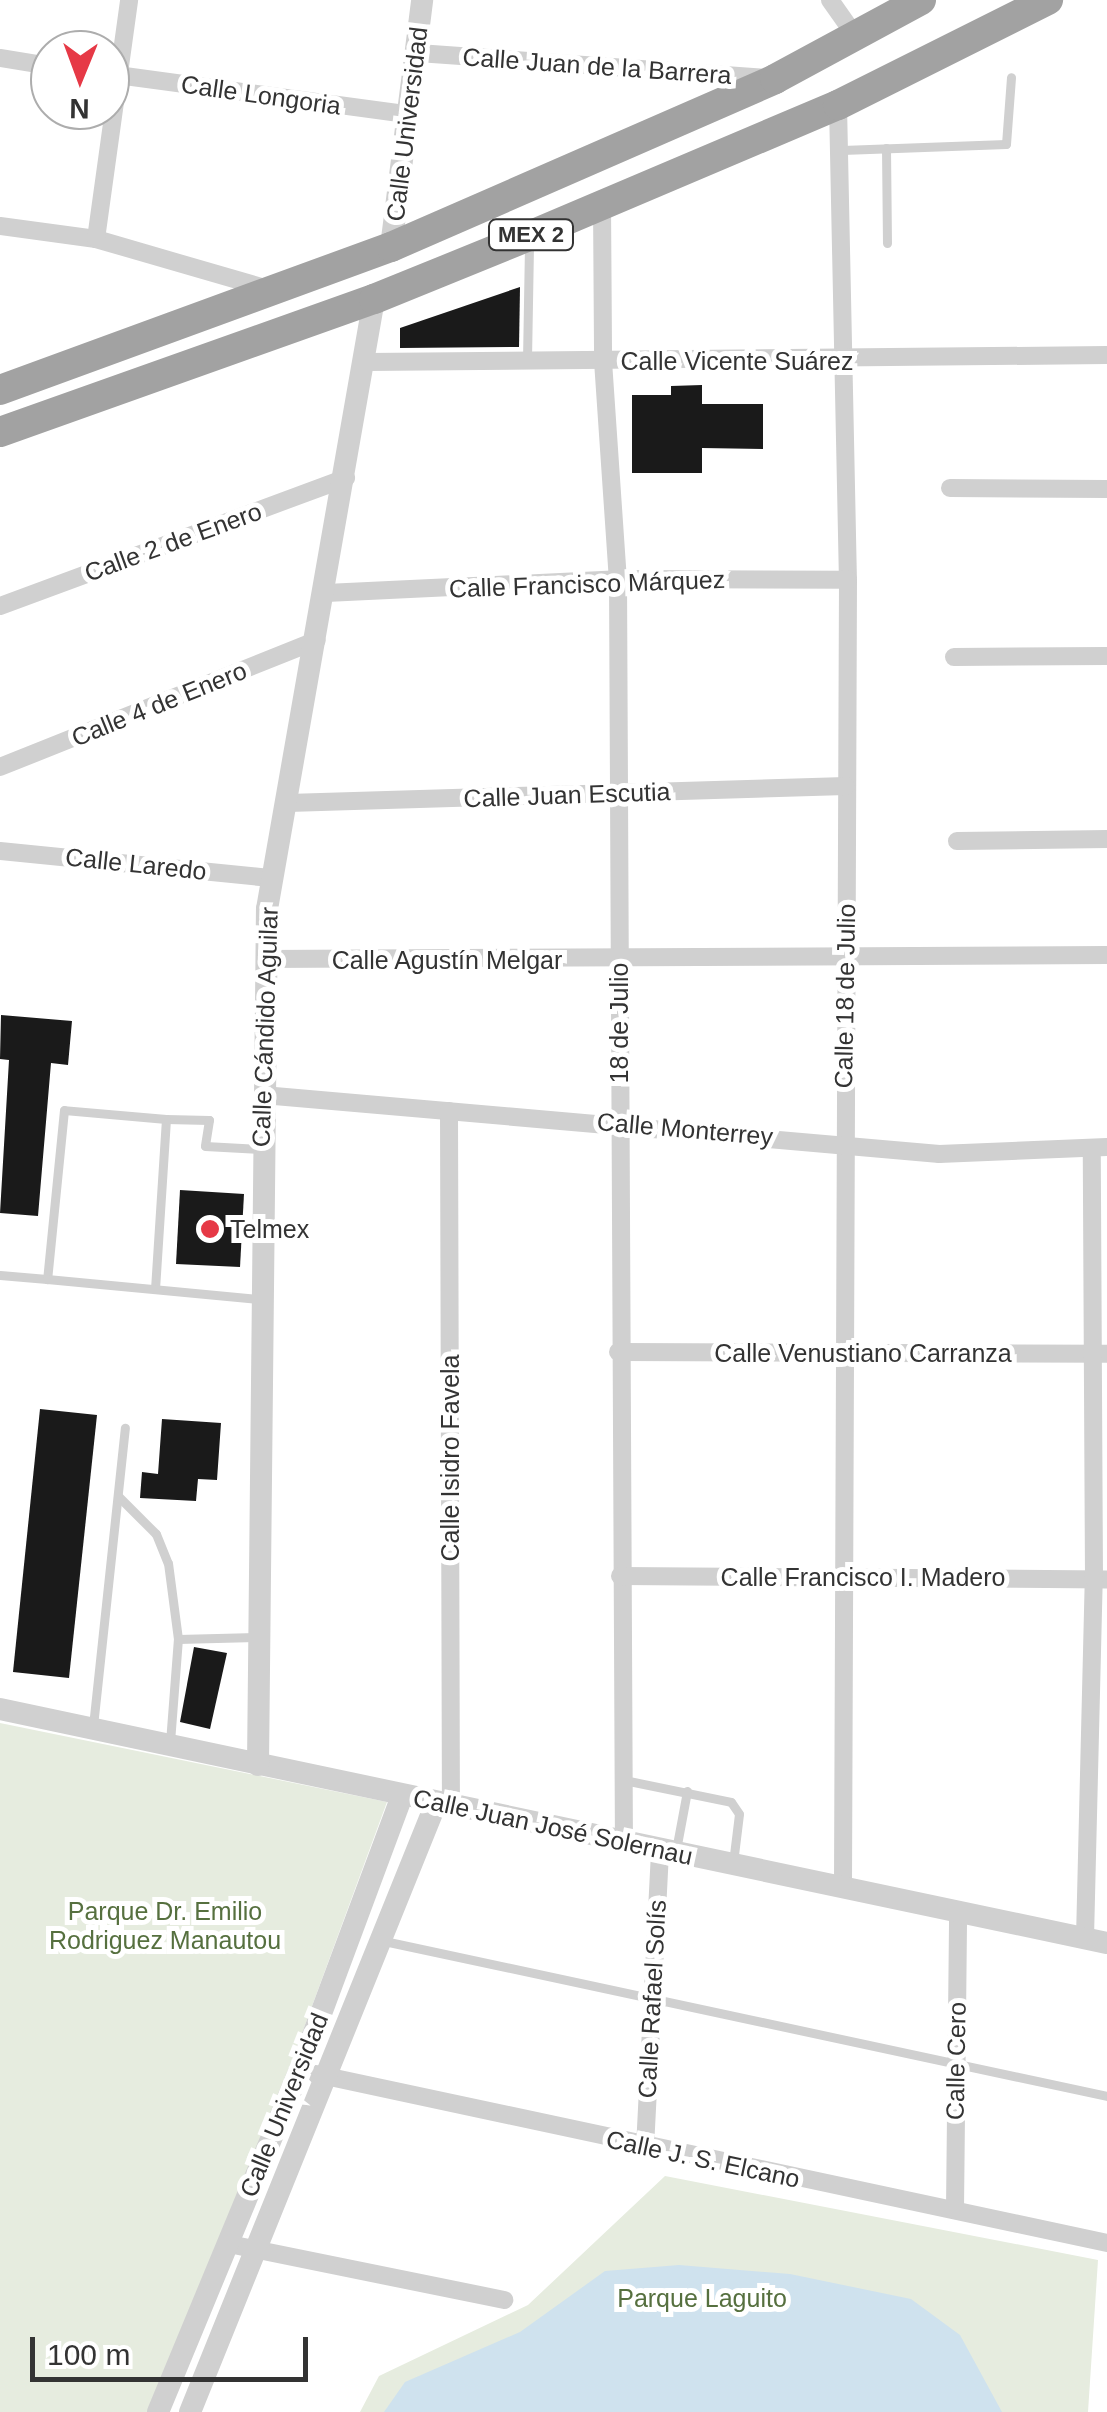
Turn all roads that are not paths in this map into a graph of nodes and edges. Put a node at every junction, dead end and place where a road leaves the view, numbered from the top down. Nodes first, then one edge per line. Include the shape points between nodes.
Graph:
1 (129, 0) edge
2 (422, 0) edge
3 (830, 0) edge
4 (922, 0) edge
5 (1048, 0) edge
6 (123, 30) edge
7 (854, 34) junction
8 (418, 53) junction
9 (0, 58) edge
10 (30, 63) edge
11 (1010, 76) dead end
12 (130, 77) edge
13 (775, 79) junction
14 (838, 105) junction
15 (412, 116) junction
16 (108, 130) edge
17 (886, 148) junction
18 (842, 150) junction
19 (602, 204) junction
20 (0, 226) edge
21 (529, 236) junction
22 (96, 239) junction
23 (887, 243) dead end
24 (391, 247) junction
25 (273, 290) junction
26 (374, 299) junction
27 (1107, 355) edge
28 (844, 360) junction
29 (367, 362) junction
30 (604, 362) junction
31 (528, 363) junction
32 (0, 390) edge
33 (0, 432) edge
34 (346, 478) junction
35 (950, 488) dead end
36 (1107, 488) edge
37 (618, 579) junction
38 (848, 580) junction
39 (326, 594) junction
40 (0, 606) edge
41 (317, 640) junction
42 (1107, 656) edge
43 (954, 657) dead end
44 (0, 767) edge
45 (846, 786) junction
46 (618, 793) junction
47 (288, 804) junction
48 (1107, 839) edge
49 (957, 841) dead end
50 (0, 851) edge
51 (272, 878) junction
52 (1107, 955) edge
53 (847, 957) junction
54 (266, 959) junction
55 (618, 960) junction
56 (262, 1095) junction
57 (449, 1111) junction
58 (166, 1120) junction
59 (619, 1123) junction
60 (844, 1143) junction
61 (1099, 1148) edge
62 (261, 1150) junction
63 (0, 1276) edge
64 (47, 1279) junction
65 (155, 1289) junction
66 (260, 1300) junction
67 (618, 1352) junction
68 (842, 1354) junction
69 (1101, 1354) edge
70 (125, 1428) dead end
71 (119, 1497) junction
72 (620, 1576) junction
73 (841, 1576) junction
74 (1101, 1579) edge
75 (257, 1636) junction
76 (178, 1640) junction
77 (1088, 1685) junction
78 (1107, 1688) edge
79 (0, 1708) edge
80 (92, 1729) junction
81 (170, 1746) junction
82 (258, 1765) junction
83 (624, 1780) junction
84 (687, 1792) junction
85 (402, 1795) junction
86 (444, 1804) junction
87 (624, 1842) junction
88 (668, 1851) junction
89 (733, 1864) junction
90 (843, 1888) junction
91 (958, 1912) junction
92 (1096, 1940) edge
93 (384, 1941) junction
94 (652, 1997) junction
95 (956, 2063) junction
96 (300, 2070) junction
97 (325, 2076) junction
98 (1107, 2096) edge
99 (645, 2148) junction
100 (955, 2210) junction
101 (229, 2244) junction
102 (1107, 2244) edge
103 (258, 2250) junction
104 (504, 2300) dead end
105 (158, 2412) edge
106 (190, 2412) edge

1 - 6 street
2 - 8 street, Calle Universidad
3 - 7 street
4 - 7 highway, MEX 2
5 - 14 highway, MEX 2
7 - 13 highway, MEX 2
8 - 13 street, Calle Juan de la Barrera
8 - 15 street, Calle Universidad
9 - 10 street
11 - 17 lane via 1006,144
12 - 15 street, Calle Longoria
13 - 24 highway, MEX 2
14 - 18 street, Calle 18 de Julio
14 - 19 highway, MEX 2
15 - 24 street, Calle Universidad
16 - 22 street
17 - 18 lane
17 - 23 lane
18 - 28 street, Calle 18 de Julio
19 - 21 highway, MEX 2
19 - 30 street, 18 de Julio
20 - 22 street
21 - 26 highway, MEX 2
21 - 31 lane
22 - 25 street
24 - 25 highway, MEX 2
25 - 32 highway, MEX 2
26 - 29 street, Calle Cándido Aguilar
26 - 33 highway, MEX 2
27 - 28 street, Calle Vicente Suárez
28 - 30 street, Calle Vicente Suárez
28 - 38 street, Calle 18 de Julio
29 - 31 street, Calle Vicente Suárez
29 - 34 street, Calle Cándido Aguilar
30 - 31 street, Calle Vicente Suárez
30 - 37 street, 18 de Julio
34 - 39 street, Calle Cándido Aguilar
34 - 40 street, Calle 2 de Enero
35 - 36 street
37 - 38 street, Calle Francisco Márquez
37 - 39 street, Calle Francisco Márquez
37 - 46 street, 18 de Julio
38 - 45 street, Calle 18 de Julio
39 - 41 street, Calle Cándido Aguilar
41 - 44 street, Calle 4 de Enero
41 - 47 street, Calle Cándido Aguilar
42 - 43 street
45 - 46 street, Calle Juan Escutia
45 - 53 street, Calle 18 de Julio
46 - 47 street, Calle Juan Escutia
46 - 55 street, 18 de Julio
47 - 51 street, Calle Cándido Aguilar
48 - 49 street
50 - 51 street, Calle Laredo
51 - 54 street, Calle Cándido Aguilar
52 - 53 street, Calle Agustín Melgar
53 - 55 street, Calle Agustín Melgar
53 - 60 street, Calle 18 de Julio
54 - 55 street, Calle Agustín Melgar
54 - 56 street, Calle Cándido Aguilar
55 - 59 street, 18 de Julio
56 - 57 street, Calle Monterrey
56 - 62 street, Calle Cándido Aguilar
57 - 59 street, Calle Monterrey
57 - 86 street, Calle Isidro Favela
58 - 62 lane via 209,1120 205,1146
58 - 64 lane via 64,1110
58 - 65 lane
59 - 60 street, Calle Monterrey
59 - 67 street, 18 de Julio
60 - 61 street, Calle Monterrey via 939,1154
60 - 68 street, Calle 18 de Julio
61 - 69 street
62 - 66 street, Calle Cándido Aguilar
63 - 64 lane
64 - 65 lane
65 - 66 lane
66 - 75 street, Calle Cándido Aguilar
67 - 68 street, Calle Venustiano Carranza
67 - 72 street, 18 de Julio
68 - 69 street, Calle Venustiano Carranza
68 - 73 street, Calle 18 de Julio
69 - 74 street
70 - 71 lane
71 - 76 lane via 162,1548
71 - 80 lane
72 - 73 street, Calle Francisco I. Madero
72 - 83 street, 18 de Julio
73 - 74 street, Calle Francisco I. Madero
73 - 90 street, Calle 18 de Julio
74 - 77 street
75 - 76 lane
75 - 82 street, Calle Cándido Aguilar
76 - 81 lane
77 - 78 street
77 - 92 street
79 - 80 street, Calle Juan José Solernau
80 - 81 street, Calle Juan José Solernau
81 - 82 street, Calle Juan José Solernau
82 - 85 street, Calle Juan José Solernau
83 - 84 lane
83 - 87 street, 18 de Julio
84 - 88 lane
84 - 89 lane via 731,1802 739,1814
85 - 86 street, Calle Juan José Solernau
85 - 96 street, Calle Universidad
86 - 87 street, Calle Juan José Solernau
86 - 93 street, Calle Universidad
87 - 88 street, Calle Juan José Solernau
88 - 89 street, Calle Juan José Solernau
88 - 94 street, Calle Rafael Solís
89 - 90 street, Calle Juan José Solernau
90 - 91 street, Calle Juan José Solernau
91 - 92 street, Calle Juan José Solernau
91 - 95 street, Calle Cero
93 - 94 lane
93 - 97 street, Calle Universidad
94 - 95 lane
94 - 99 street, Calle Rafael Solís
95 - 98 lane
95 - 100 street, Calle Cero
96 - 97 street, Calle J. S. Elcano
96 - 101 street, Calle Universidad
97 - 99 street, Calle J. S. Elcano
97 - 103 street, Calle Universidad
99 - 100 street, Calle J. S. Elcano
100 - 102 street, Calle J. S. Elcano
101 - 103 street
101 - 105 street, Calle Universidad
103 - 104 street
103 - 106 street, Calle Universidad

